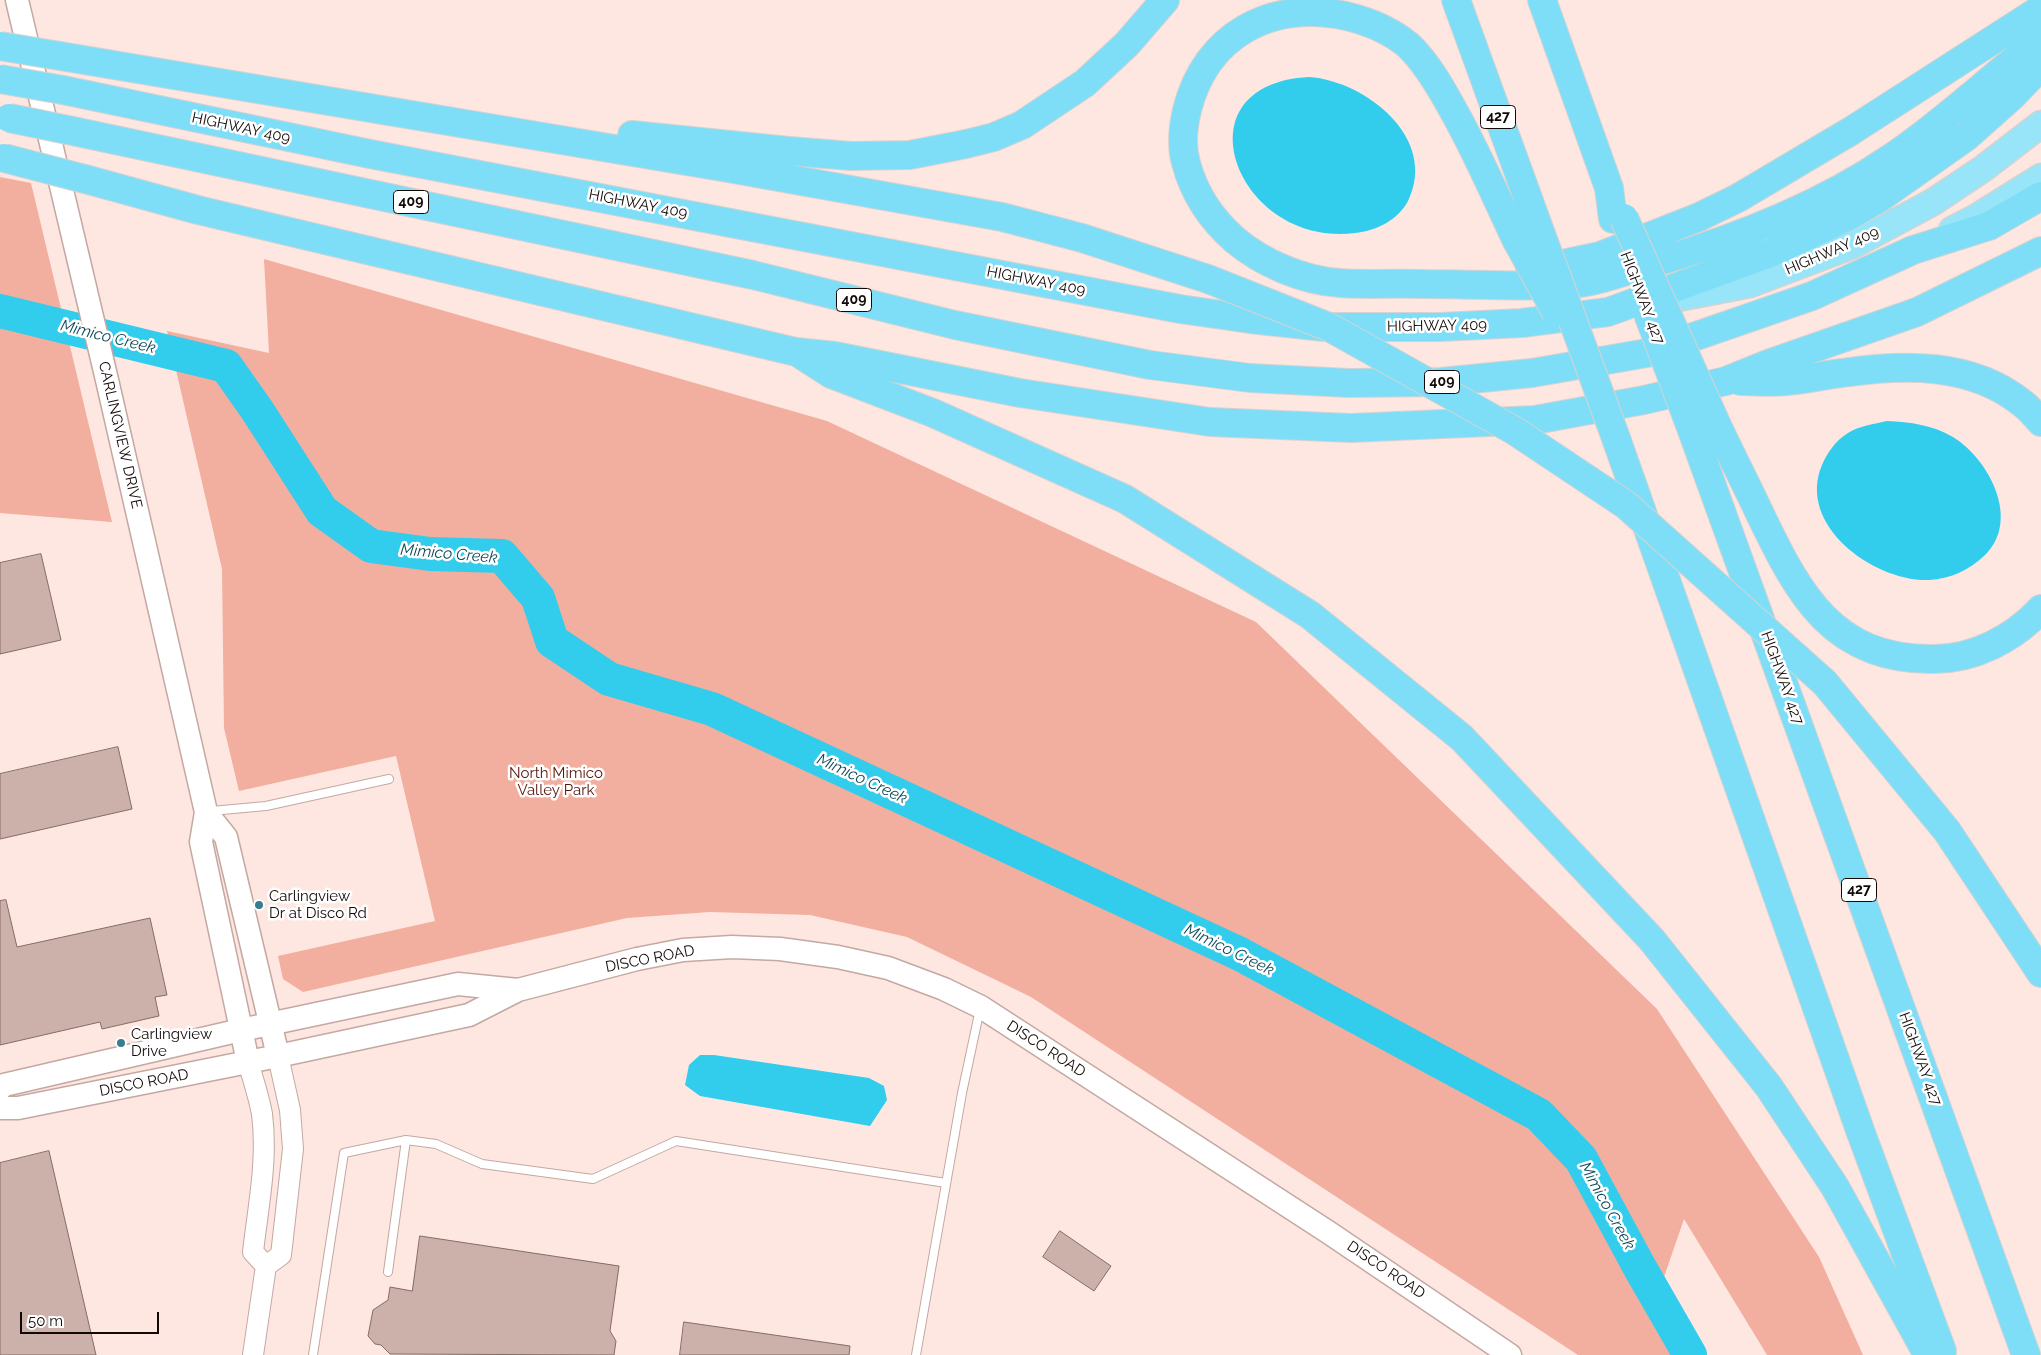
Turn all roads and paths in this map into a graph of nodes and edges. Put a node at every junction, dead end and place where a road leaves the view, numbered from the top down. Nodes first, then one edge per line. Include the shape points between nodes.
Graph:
1 (17, 0) edge
2 (1165, 0) edge
3 (1456, 0) edge
4 (1542, 0) edge
5 (2041, 9) edge
6 (0, 46) edge
7 (2036, 52) edge
8 (0, 79) edge
9 (356, 106) junction
10 (4, 117) edge
11 (2041, 124) edge
12 (2, 158) edge
13 (2041, 177) edge
14 (2041, 196) edge
15 (1528, 236) junction
16 (1913, 250) junction
17 (2041, 251) edge
18 (1466, 284) junction
19 (1608, 312) junction
20 (796, 352) junction
21 (1726, 381) junction
22 (2041, 422) edge
23 (1702, 423) junction
24 (2041, 609) edge
25 (389, 779) dead end
26 (206, 812) junction
27 (2041, 973) edge
28 (518, 990) junction
29 (981, 1007) junction
30 (270, 1024) junction
31 (241, 1030) junction
32 (278, 1056) junction
33 (248, 1062) junction
34 (0, 1089) edge
35 (0, 1108) edge
36 (406, 1140) junction
37 (946, 1183) junction
38 (266, 1266) junction
39 (388, 1272) dead end
40 (253, 1355) edge
41 (314, 1355) edge
42 (916, 1355) edge
43 (1510, 1355) edge
44 (1928, 1355) edge
45 (1943, 1355) edge
46 (2026, 1355) edge

1 - 26 main road, CARLINGVIEW DRIVE
2 - 9 highway via 1127,44 1085,83 1022,126 994,137 910,156 789,151
3 - 15 highway, 427
4 - 23 highway, bridge via 1619,219
5 - 18 highway via 1794,166 1699,217 1600,256
6 - 9 highway, bridge
7 - 18 highway via 1891,158 1838,189 1743,234 1584,283 1515,287
7 - 19 highway via 2012,96 1966,137 1870,204 1770,253
8 - 19 highway, HIGHWAY 409, bridge via 370,154 1180,309 1242,318 1324,327 1441,327 1522,323
9 - 27 highway, bridge via 1002,217 1082,238 1208,279 1329,327 1515,431 1626,505 1825,683 1947,830
10 - 16 highway, HIGHWAY 409 / 409, bridge via 753,275 955,325 1150,366 1250,378 1348,383 1441,382 1532,373 1647,353 1812,296
11 - 19 highway, HIGHWAY 409 via 1933,202 1853,245 1750,284
12 - 20 highway, bridge via 208,212
13 - 16 highway, HIGHWAY 409 via 1977,217
14 - 16 highway via 1989,226
15 - 18 highway via 1438,83 1407,45 1379,27 1346,16 1284,12 1252,23 1220,45 1203,69 1192,93 1183,141 1185,162 1198,194 1208,211 1236,241 1281,267 1338,283
15 - 45 highway, 427, bridge via 1598,388 1861,1133
17 - 21 highway via 1917,312
20 - 21 highway via 835,356 1020,393 1210,422 1351,428 1535,420
20 - 44 highway via 831,374 933,412 1124,499 1310,615 1462,738 1652,940 1769,1087 1835,1187
21 - 22 highway via 1785,382 1910,367 1946,370 2004,391
23 - 24 highway via 1801,589 1821,615 1854,641 1879,653 1907,659 1971,654 2005,639
23 - 46 highway, HIGHWAY 427 / 427
25 - 26 lane via 261,807
26 - 30 main road, CARLINGVIEW DRIVE via 226,837
26 - 31 main road, CARLINGVIEW DRIVE via 201,842
28 - 29 main road, DISCO ROAD via 637,959 683,950 732,947 819,954 888,968
28 - 30 main road, DISCO ROAD via 458,984
28 - 32 main road, DISCO ROAD via 469,1015
29 - 37 lane
29 - 43 main road, DISCO ROAD via 1312,1221
30 - 31 main road, DISCO ROAD
30 - 32 main road, CARLINGVIEW DRIVE
31 - 33 main road, CARLINGVIEW DRIVE
31 - 34 main road, DISCO ROAD via 4,1084
32 - 33 main road, DISCO ROAD
32 - 38 street, CARLINGVIEW DRIVE via 290,1110 293,1149 281,1255
33 - 35 main road, DISCO ROAD via 18,1108
33 - 38 street, CARLINGVIEW DRIVE via 262,1114 264,1144 253,1252
36 - 37 lane via 436,1144 482,1164 593,1179 676,1141
36 - 39 lane
36 - 41 lane via 344,1153
37 - 42 lane
38 - 40 street

